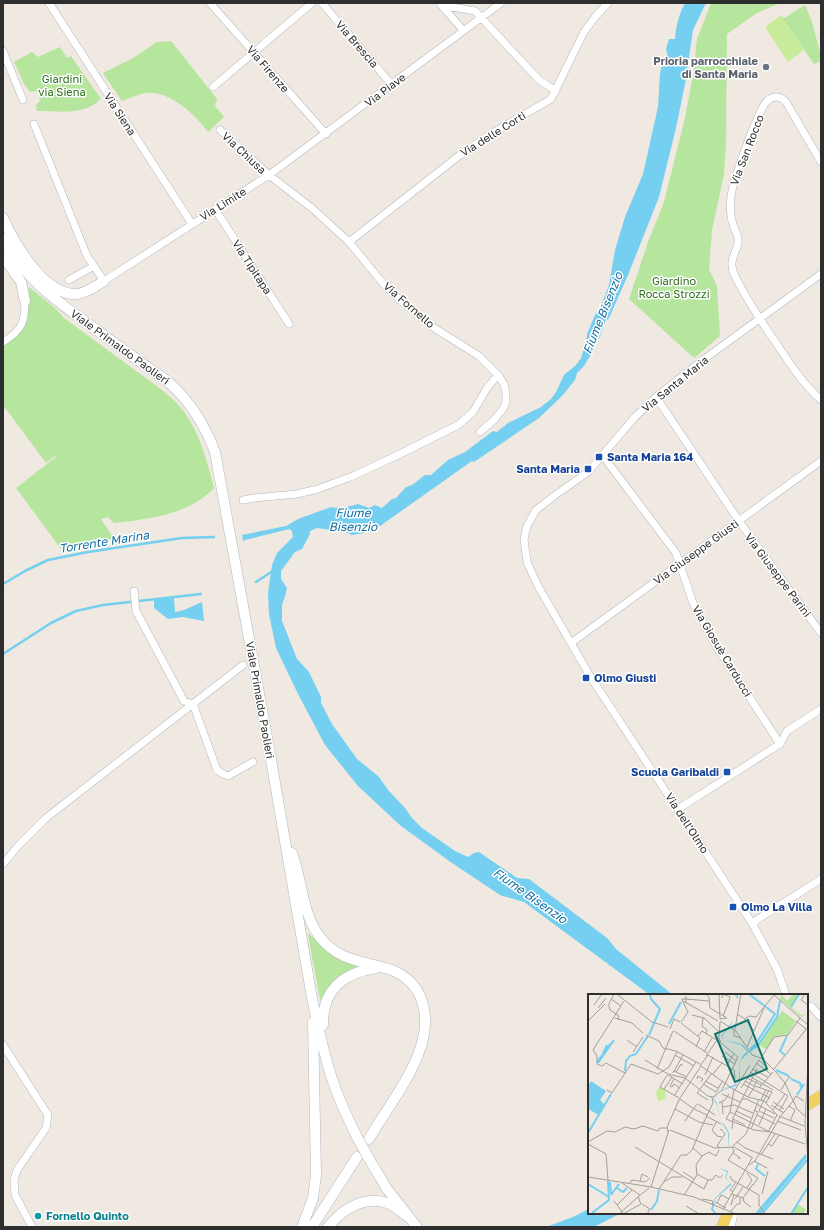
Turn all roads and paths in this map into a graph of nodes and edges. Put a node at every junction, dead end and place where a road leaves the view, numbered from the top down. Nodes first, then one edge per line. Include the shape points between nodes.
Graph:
1 (49, 3) edge
2 (210, 3) edge
3 (312, 3) edge
4 (322, 3) edge
5 (501, 3) edge
6 (608, 3) edge
7 (440, 4) edge
8 (481, 18) junction
9 (463, 30) junction
10 (3, 51) edge
11 (254, 52) junction
12 (392, 85) junction
13 (213, 87) dead end
14 (556, 91) junction
15 (23, 100) dead end
16 (34, 124) dead end
17 (220, 130) dead end
18 (326, 134) junction
19 (821, 162) edge
20 (269, 175) junction
21 (215, 210) junction
22 (3, 218) edge
23 (192, 224) junction
24 (3, 238) edge
25 (349, 242) junction
26 (3, 256) edge
27 (94, 266) junction
28 (821, 274) edge
29 (69, 280) dead end
30 (104, 281) junction
31 (25, 301) joint
32 (760, 319) junction
33 (289, 324) dead end
34 (3, 342) edge
35 (498, 375) junction
36 (656, 397) junction
37 (821, 400) edge
38 (480, 432) dead end
39 (603, 456) junction
40 (821, 461) edge
41 (243, 500) dead end
42 (738, 521) junction
43 (525, 550) joint
44 (679, 564) junction
45 (134, 591) dead end
46 (821, 633) edge
47 (571, 643) junction
48 (244, 665) dead end
49 (193, 704) junction
50 (821, 709) edge
51 (780, 744) junction
52 (253, 762) dead end
53 (678, 809) junction
54 (282, 825) junction
55 (3, 864) edge
56 (821, 879) edge
57 (752, 923) junction
58 (378, 967) junction
59 (786, 994) edge
60 (312, 998) junction
61 (808, 1005) edge
62 (821, 1017) edge
63 (3, 1045) edge
64 (324, 1051) junction
65 (821, 1096) edge
66 (808, 1104) edge
67 (369, 1139) dead end
68 (357, 1157) dead end
69 (728, 1214) edge
70 (734, 1214) edge
71 (410, 1218) junction
72 (32, 1227) edge
73 (302, 1227) edge
74 (312, 1227) edge
75 (328, 1227) edge
76 (417, 1227) edge
77 (722, 1227) edge
78 (731, 1227) edge

1 - 23 street, Via Siena
2 - 11 street, Via Firenze
3 - 11 street
4 - 12 street, Via Brescia
5 - 8 street, Via Piave
6 - 14 street, Via delle Corti via 584,32
7 - 8 street via 475,11
7 - 9 street
8 - 9 street, Via Piave
8 - 14 street via 539,80
9 - 12 street, Via Piave
10 - 15 street
11 - 13 street
11 - 18 street, Via Firenze
12 - 18 street, Via Piave
14 - 25 street, Via delle Corti via 551,99 460,155
16 - 27 street via 87,256
17 - 20 street, Via Chiusa
18 - 20 street, Via Piave
19 - 32 street, Via San Rocco via 783,98 775,97 769,100 756,122 732,186 730,199 731,219 739,240 733,256 732,269
20 - 21 street, Via Limite
20 - 25 street via 313,209
21 - 23 street, Via Limite
21 - 33 street, Via Tipitapa
22 - 30 main road via 24,257 51,285 65,292 78,294
23 - 30 street, Via Limite
24 - 54 main road, Viale Primaldo Paolieri via 30,278 163,378 176,389 200,420 215,452
25 - 35 street, Via Fornello via 399,300 432,326 479,356
26 - 31 main road via 21,282
27 - 29 street
27 - 30 street
28 - 32 street, Via Santa Maria
31 - 34 street via 25,317 18,330
32 - 36 street, Via Santa Maria
32 - 37 street, Via San Rocco via 797,375
35 - 38 street via 504,384 506,402 499,416
35 - 41 street via 473,412 458,425 398,455 318,489
36 - 39 street, Via Santa Maria via 635,416
36 - 42 street, Via Giuseppe Parini
39 - 43 street, Via Santa Maria via 584,476 536,510 526,531
39 - 44 street, Via Giosuè Carducci via 676,553
40 - 42 street, Via Giuseppe Giusti
42 - 44 street, Via Giuseppe Giusti
42 - 46 street, Via Giuseppe Parini
43 - 47 street, Via dell'Olmo via 535,581
44 - 47 street, Via Giuseppe Giusti
44 - 51 street, Via Giosuè Carducci via 693,604
45 - 49 street via 136,611 184,702
47 - 53 street, Via dell'Olmo
48 - 49 street
49 - 52 street via 217,770 228,776
49 - 55 street via 46,818
50 - 51 street via 786,731
51 - 53 street
53 - 57 street, Via dell'Olmo
54 - 58 main road via 315,929 325,942 341,955
54 - 60 main road, Viale Primaldo Paolieri
56 - 57 street
57 - 59 street, Via dell'Olmo via 777,969
58 - 64 main road via 365,969 347,977 330,993 323,1013
58 - 67 main road via 396,972 411,983 422,1000 425,1023 423,1042 415,1063
60 - 64 main road, Viale Primaldo Paolieri
60 - 73 main road via 316,1175 311,1206
61 - 62 street
63 - 72 street via 48,1115 46,1128 17,1170 14,1180 15,1195
64 - 71 main road, Viale Primaldo Paolieri, bridge via 335,1089 357,1137 388,1189
65 - 66 main road
68 - 74 main road
69 - 77 main road
70 - 78 street
71 - 75 main road via 392,1205 368,1201 351,1207
71 - 76 main road, Viale Primaldo Paolieri

